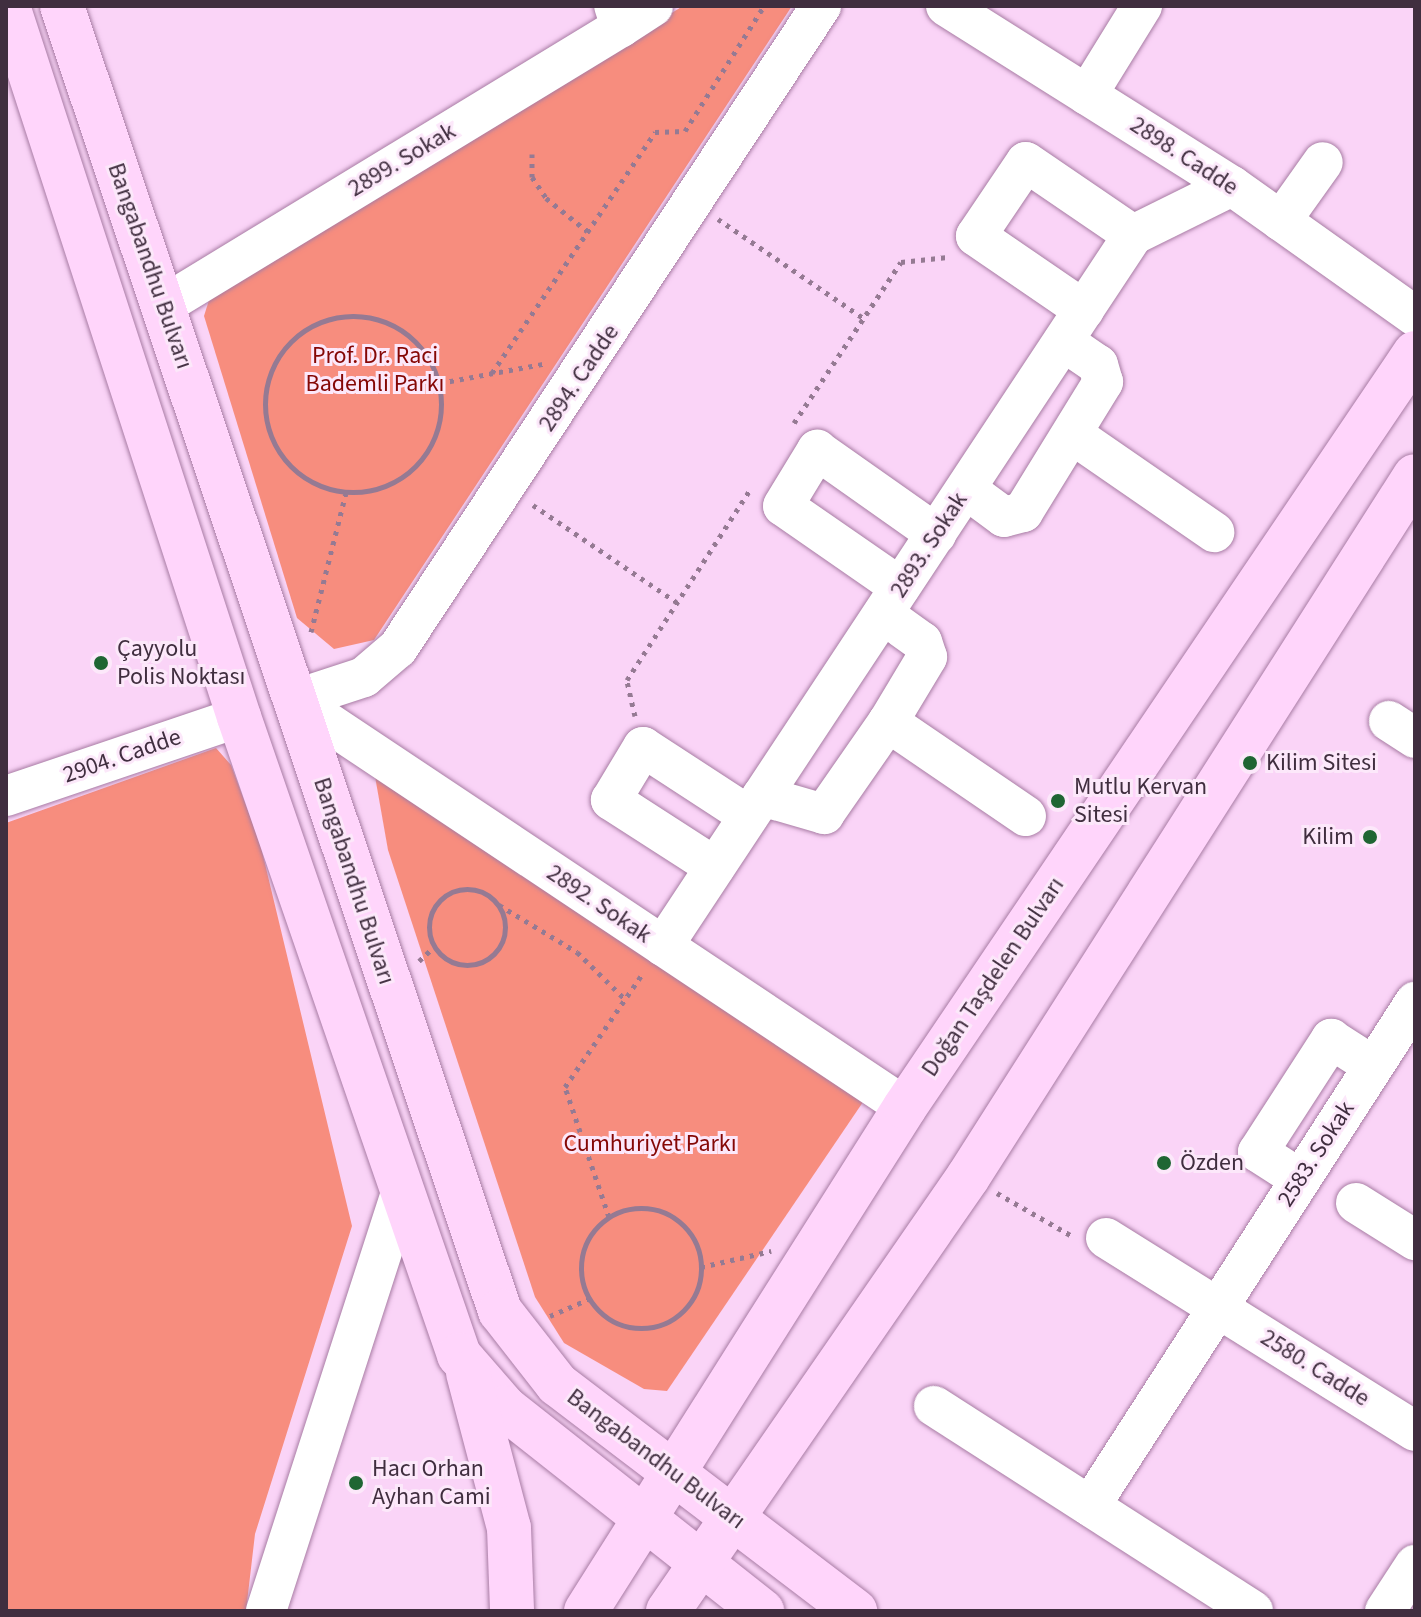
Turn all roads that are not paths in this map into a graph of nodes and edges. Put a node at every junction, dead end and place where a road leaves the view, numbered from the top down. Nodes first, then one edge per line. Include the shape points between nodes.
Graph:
1 (8, 6) edge
2 (62, 6) edge
3 (821, 6) edge
4 (946, 6) edge
5 (1142, 6) edge
6 (629, 13) edge
7 (1087, 95) junction
8 (1323, 162) dead end
9 (1232, 186) junction
10 (1281, 221) junction
11 (1133, 235) junction
12 (164, 305) junction
13 (1415, 316) edge
14 (1074, 326) junction
15 (1415, 353) edge
16 (1072, 434) junction
17 (1415, 476) edge
18 (966, 489) junction
19 (1214, 532) dead end
20 (936, 534) junction
21 (892, 600) junction
22 (294, 700) junction
23 (239, 717) junction
24 (888, 722) junction
25 (6, 796) edge
26 (756, 806) junction
27 (1026, 816) dead end
28 (715, 867) junction
29 (663, 946) junction
30 (1415, 1002) edge
31 (905, 1107) junction
32 (400, 1196) junction
33 (1356, 1203) dead end
34 (1106, 1238) road end
35 (1415, 1240) edge
36 (1215, 1305) junction
37 (467, 1371) junction
38 (934, 1406) dead end
39 (1411, 1419) edge
40 (673, 1470) junction
41 (1090, 1506) junction
42 (644, 1518) junction
43 (735, 1518) junction
44 (702, 1563) junction
45 (1415, 1565) edge
46 (266, 1611) edge
47 (512, 1611) edge
48 (586, 1611) edge
49 (668, 1611) edge
50 (762, 1611) edge
51 (855, 1611) edge
52 (1253, 1611) edge
53 (1385, 1611) edge

1 - 23 main road
2 - 12 main road, Bangabandhu Bulvarı
3 - 22 street, 2894. Cadde via 390,658 348,684
4 - 7 street, 2898. Cadde
5 - 7 street
6 - 12 street, 2899. Sokak
7 - 9 street, 2898. Cadde
8 - 10 street
9 - 10 street, 2898. Cadde
9 - 11 street
10 - 13 street, 2898. Cadde
11 - 14 street, 2893. Sokak
11 - 14 street via 1026,162 976,236
12 - 22 main road, Bangabandhu Bulvarı
14 - 16 street via 1103,374
14 - 18 street, 2893. Sokak
15 - 31 main road, Doğan Taşdelen Bulvarı
16 - 18 street via 1019,516 1004,517
16 - 19 street
17 - 43 main road via 968,1177
18 - 20 street, 2893. Sokak
20 - 21 street, 2893. Sokak
20 - 21 street via 817,450 783,506
21 - 24 street via 927,657
21 - 26 street, 2893. Sokak
22 - 23 main road
22 - 29 street, 2892. Sokak
22 - 40 main road, Bangabandhu Bulvarı via 500,1311 541,1369
23 - 25 street, 2904. Cadde
23 - 32 main road
24 - 26 street via 824,814
24 - 27 street
26 - 28 street, 2893. Sokak
26 - 28 street via 643,747 611,800
28 - 29 street, 2893. Sokak
29 - 31 street, 2892. Sokak
30 - 36 street, 2583. Sokak
31 - 40 main road, Doğan Taşdelen Bulvarı
32 - 37 main road
32 - 46 street
33 - 35 street
34 - 36 street, 2580. Cadde
36 - 39 street, 2580. Cadde
36 - 41 street, 2583. Sokak
37 - 42 main road
37 - 47 main road via 509,1528
38 - 41 street
40 - 42 main road, Doğan Taşdelen Bulvarı
40 - 43 main road, Bangabandhu Bulvarı
41 - 52 street
42 - 44 main road
42 - 48 main road, Doğan Taşdelen Bulvarı
43 - 44 main road
43 - 51 main road, Bangabandhu Bulvarı
44 - 49 main road
44 - 50 main road
45 - 53 street

